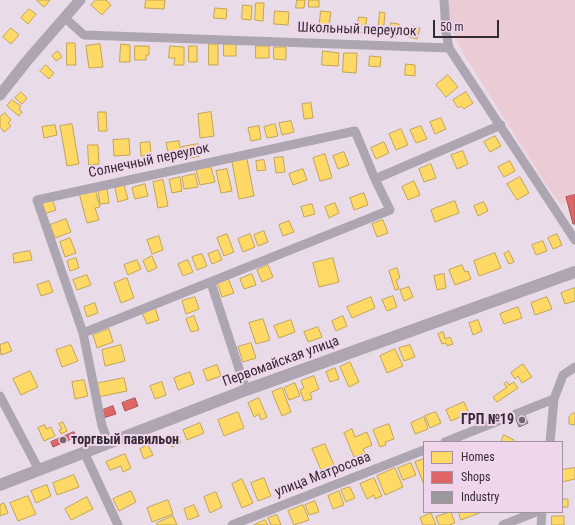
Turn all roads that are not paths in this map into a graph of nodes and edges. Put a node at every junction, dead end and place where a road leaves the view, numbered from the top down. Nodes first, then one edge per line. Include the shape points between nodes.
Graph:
1 (80, 0) edge
2 (444, 0) edge
3 (65, 18) junction
4 (449, 48) junction
5 (0, 95) edge
6 (501, 125) junction
7 (374, 179) junction
8 (575, 240) edge
9 (575, 272) edge
10 (211, 283) junction
11 (83, 333) junction
12 (575, 367) edge
13 (246, 390) junction
14 (0, 396) edge
15 (554, 399) junction
16 (448, 441) edge
17 (550, 441) edge
18 (109, 443) junction
19 (423, 450) edge
20 (84, 452) junction
21 (39, 470) junction
22 (0, 485) edge
23 (533, 513) edge
24 (542, 513) edge
25 (118, 525) edge
26 (232, 525) edge
27 (503, 525) edge
28 (541, 525) edge

1 - 3 street
2 - 4 street
3 - 4 street, Школьный переулок via 84,35
3 - 5 street
4 - 6 street
6 - 7 street
6 - 8 street
7 - 10 street, Солнечный переулок via 390,210
7 - 11 street, Солнечный переулок via 355,131 37,200
9 - 13 main road, Первомайская улица
10 - 11 street, Солнечный переулок
10 - 13 street
11 - 18 street, Солнечный переулок via 102,426
12 - 15 street via 563,375
13 - 18 main road, Первомайская улица
14 - 21 street
15 - 16 street
15 - 17 street
18 - 20 main road, Первомайская улица
19 - 26 street, улица Матросова
20 - 21 main road, Первомайская улица
20 - 25 street
21 - 22 main road, Первомайская улица
23 - 27 street
24 - 28 street

